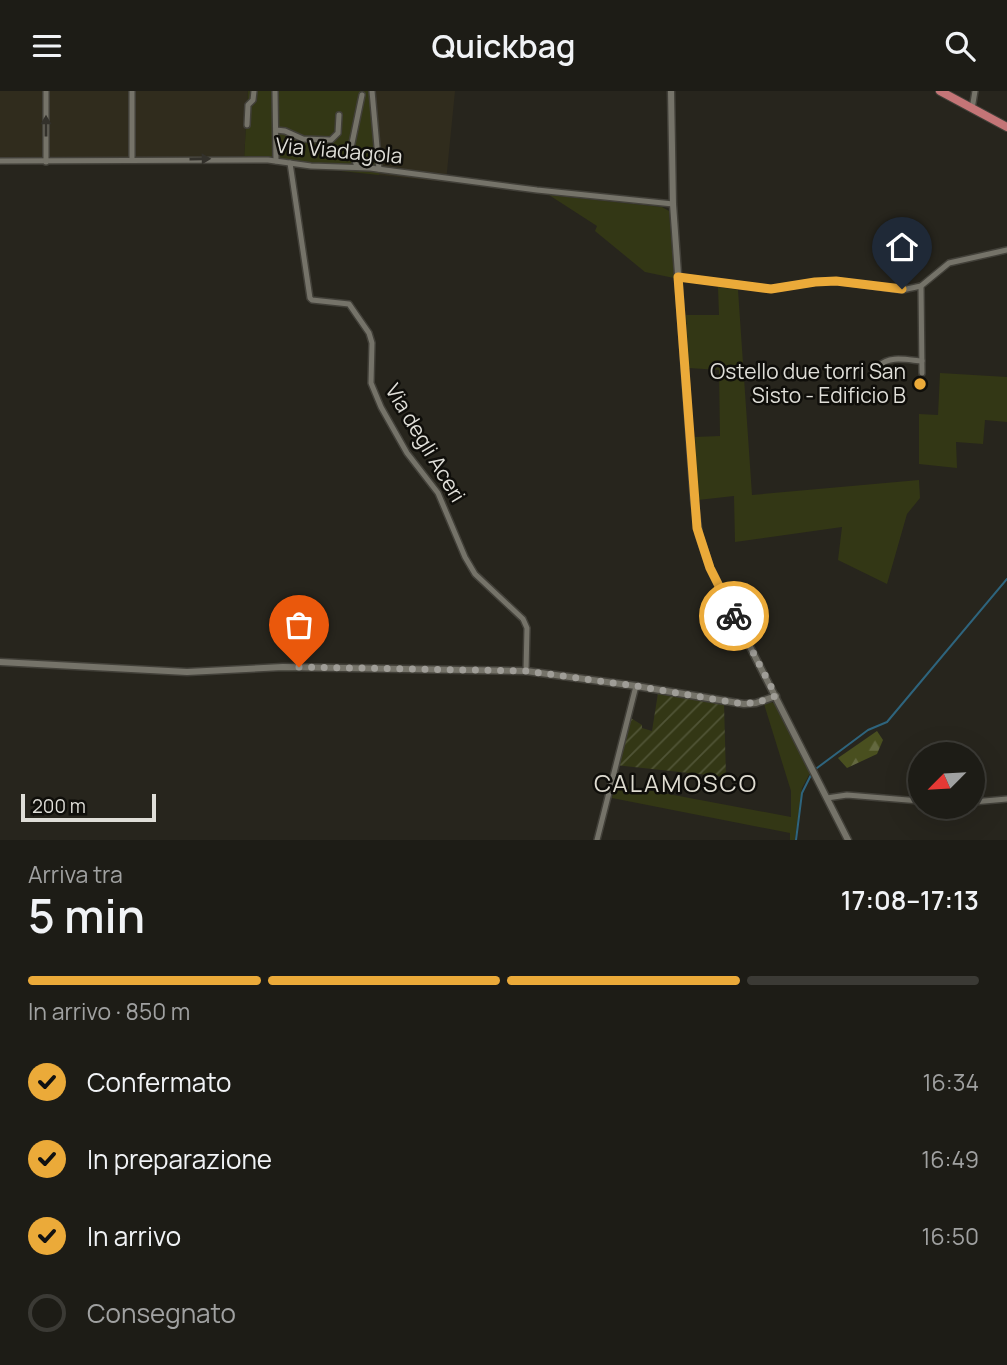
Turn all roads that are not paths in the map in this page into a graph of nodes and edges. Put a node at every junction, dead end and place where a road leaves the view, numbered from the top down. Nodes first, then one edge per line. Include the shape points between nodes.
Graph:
1 (46, 91) edge
2 (132, 91) edge
3 (254, 91) edge
4 (275, 91) edge
5 (372, 91) edge
6 (671, 91) edge
7 (940, 91) edge
8 (975, 91) edge
9 (362, 95) dead end
10 (972, 109) junction
11 (339, 115) dead end
12 (247, 125) dead end
13 (1007, 127) edge
14 (276, 130) junction
15 (132, 160) junction
16 (0, 161) edge
17 (276, 161) junction
18 (46, 162) junction
19 (290, 163) junction
20 (357, 167) junction
21 (379, 169) junction
22 (673, 204) junction
23 (1007, 250) edge
24 (678, 277) junction
25 (921, 286) junction
26 (922, 361) junction
27 (879, 366) dead end
28 (922, 373) dead end
29 (0, 662) edge
30 (526, 671) junction
31 (636, 686) junction
32 (776, 696) junction
33 (827, 798) junction
34 (1007, 799) edge
35 (908, 800) edge
36 (985, 801) edge
37 (597, 840) edge
38 (848, 840) edge

18 -> 1 street
2 - 15 street
3 - 12 street
4 - 14 street
5 - 21 street
6 - 22 street
7 - 10 main road
8 - 10 street
9 - 20 street via 351,148
10 - 13 main road
11 - 14 street via 338,133 331,140 303,139
14 - 17 street
15 -> 17 street, Via Viadagola
15 - 18 street, Via Viadagola
16 - 18 street, Via Viadagola
17 - 19 street, Via Viadagola
19 - 20 street, Via Viadagola
19 - 30 street, Via degli Aceri via 310,298 349,304 363,323 372,343 370,372 375,395 406,451 438,493 475,574 526,623
20 - 21 street, Via Viadagola
21 - 22 street, Via Viadagola
22 - 24 street
23 - 25 street via 949,263
24 - 25 street via 771,289 836,281 902,289
24 - 32 street via 700,541
25 - 26 street
26 - 27 street via 890,359
26 - 28 street
29 - 30 street via 187,672 283,667
30 - 31 street
31 - 32 street via 744,704
31 - 37 street
32 - 33 street
33 - 35 street
33 - 38 street
34 - 36 street

